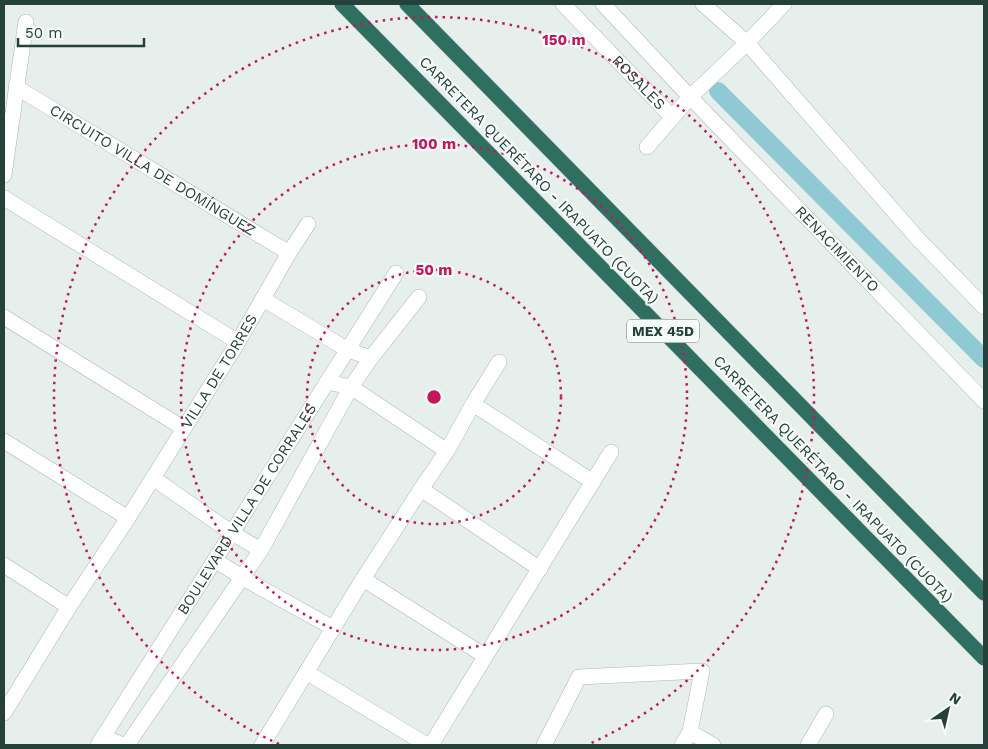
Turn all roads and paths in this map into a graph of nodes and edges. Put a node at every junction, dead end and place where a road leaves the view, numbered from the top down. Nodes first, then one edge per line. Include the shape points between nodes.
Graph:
1 (342, 4) edge
2 (407, 4) edge
3 (563, 4) edge
4 (604, 4) edge
5 (703, 4) edge
6 (784, 4) edge
7 (26, 22) dead end
8 (747, 43) junction
9 (16, 87) junction
10 (690, 97) junction
11 (672, 117) junction
12 (647, 147) dead end
13 (4, 174) edge
14 (4, 198) edge
15 (308, 224) dead end
16 (290, 253) junction
17 (396, 273) dead end
18 (419, 297) dead end
19 (263, 299) junction
20 (984, 307) edge
21 (4, 317) edge
22 (238, 342) junction
23 (348, 350) junction
24 (370, 358) junction
25 (499, 362) dead end
26 (327, 382) junction
27 (351, 387) junction
28 (984, 401) edge
29 (473, 404) junction
30 (183, 428) junction
31 (4, 441) edge
32 (447, 451) junction
33 (611, 452) dead end
34 (153, 478) junction
35 (593, 482) junction
36 (421, 489) junction
37 (128, 518) junction
38 (232, 533) junction
39 (261, 550) junction
40 (215, 560) junction
41 (4, 565) edge
42 (540, 569) junction
43 (243, 578) junction
44 (363, 579) junction
45 (984, 593) edge
46 (69, 607) junction
47 (333, 628) junction
48 (485, 656) junction
49 (984, 658) edge
50 (306, 672) junction
51 (8, 695) edge
52 (4, 714) edge
53 (826, 714) dead end
54 (690, 732) junction
55 (100, 741) edge
56 (125, 745) edge
57 (262, 745) edge
58 (429, 745) edge
59 (544, 745) edge
60 (682, 745) edge
61 (713, 745) edge
62 (808, 745) edge

1 - 49 highway, CARRETERA QUERÉTARO - IRAPUATO (CUOTA) / MEX 45D
2 - 45 highway, CARRETERA QUERÉTARO - IRAPUATO (CUOTA) / MEX 45D
3 - 11 street, ROSALES
4 - 10 street, RENACIMIENTO
5 - 8 street
6 - 8 street
7 - 9 street
8 - 10 street
8 - 20 street via 919,240
9 - 13 street
9 - 16 street, CIRCUITO VILLA DE DOMÍNGUEZ
10 - 11 street
10 - 28 street, RENACIMIENTO
11 - 12 street
14 - 22 street
15 - 16 street, VILLA DE TORRES
16 - 19 street, VILLA DE TORRES
17 - 23 street, BOULEVARD VILLA DE CORRALES
18 - 24 street, BOULEVARD VILLA DE CORRALES
19 - 22 street, VILLA DE TORRES
19 - 23 street
21 - 30 street
22 - 30 street, VILLA DE TORRES
23 - 24 street
23 - 26 street, BOULEVARD VILLA DE CORRALES
24 - 27 street, BOULEVARD VILLA DE CORRALES
25 - 29 street
26 - 27 street
26 - 38 street, BOULEVARD VILLA DE CORRALES
27 - 32 street
27 - 39 street, BOULEVARD VILLA DE CORRALES
29 - 32 street
29 - 35 street
30 - 34 street, VILLA DE TORRES
31 - 37 street
32 - 36 street
33 - 35 street
34 - 37 street, VILLA DE TORRES
34 - 38 street
35 - 42 street
36 - 42 street
36 - 44 street
37 - 46 street, VILLA DE TORRES
38 - 39 street
38 - 40 street, BOULEVARD VILLA DE CORRALES
39 - 43 street, BOULEVARD VILLA DE CORRALES
40 - 43 street
40 - 55 street, BOULEVARD VILLA DE CORRALES
41 - 46 street
42 - 48 street
43 - 47 street
43 - 56 street, BOULEVARD VILLA DE CORRALES
44 - 47 street
44 - 48 street
46 - 51 street, VILLA DE TORRES
47 - 50 street
48 - 58 street
50 - 57 street
50 - 58 street
51 - 52 street, VILLA DE TORRES
53 - 62 street
54 - 59 street via 702,671 579,677
54 - 60 street
54 - 61 street
55 - 56 street

